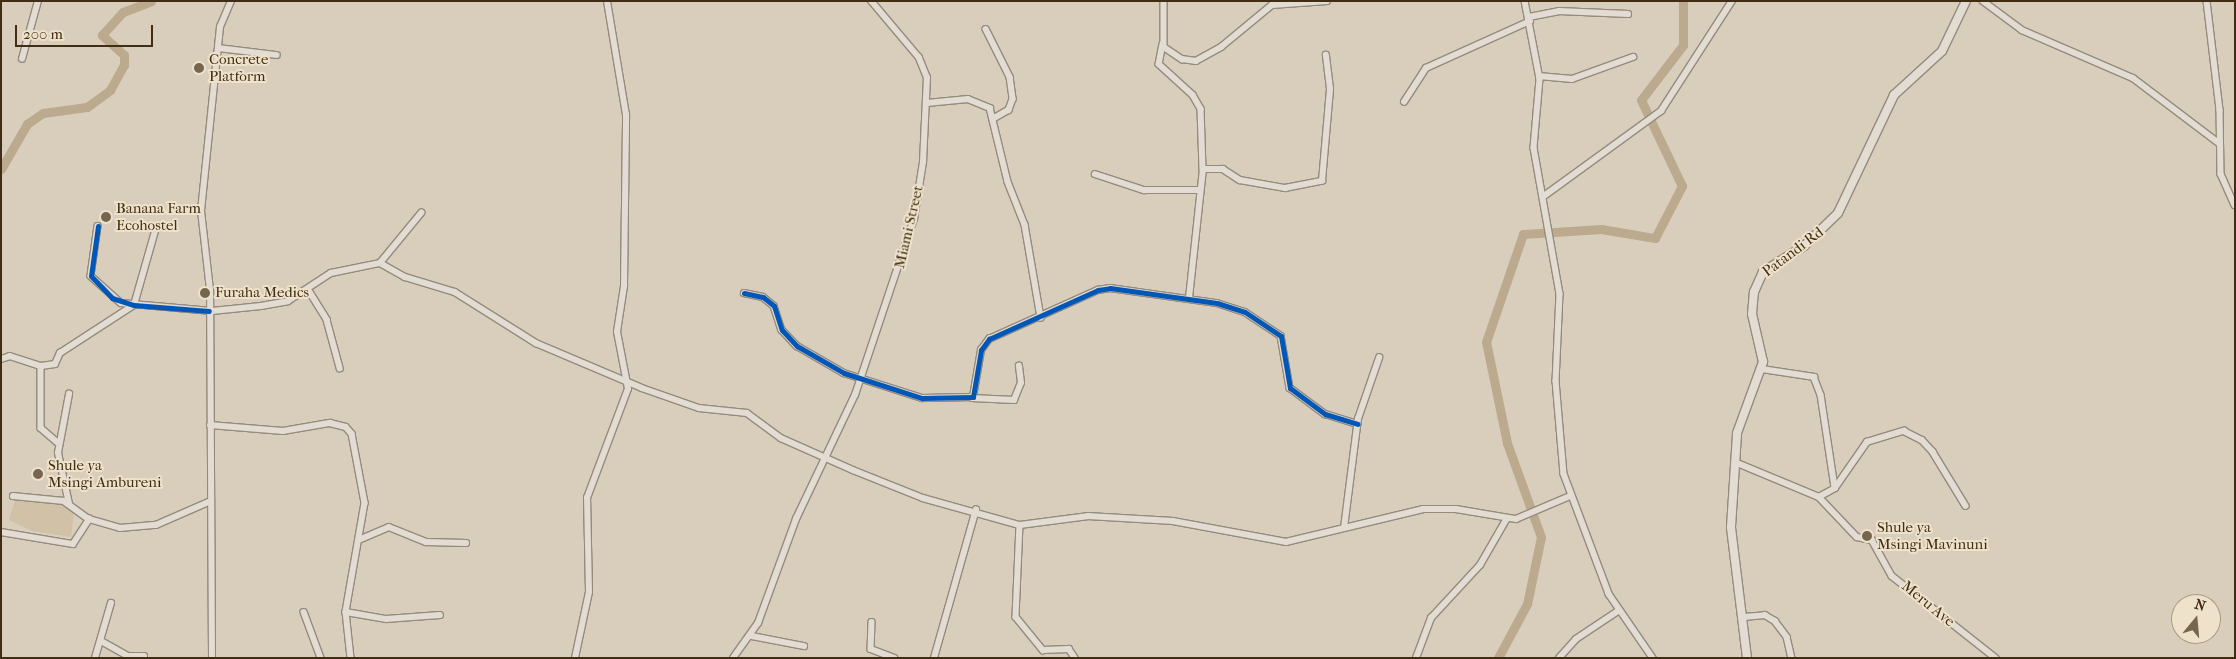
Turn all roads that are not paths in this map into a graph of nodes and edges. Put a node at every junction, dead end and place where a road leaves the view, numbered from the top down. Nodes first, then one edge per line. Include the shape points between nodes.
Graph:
1 (38, 1) edge
2 (231, 1) edge
3 (608, 1) edge
4 (870, 1) edge
5 (1164, 1) edge
6 (1327, 1) edge
7 (1525, 1) edge
8 (1732, 1) edge
9 (1966, 1) edge
10 (1983, 1) edge
11 (2207, 1) edge
12 (1628, 14) dead end
13 (1530, 19) junction
14 (986, 29) dead end
15 (1163, 44) junction
16 (219, 48) junction
17 (277, 55) dead end
18 (1326, 55) dead end
19 (1633, 57) dead end
20 (22, 59) dead end
21 (1539, 76) junction
22 (1404, 102) dead end
23 (927, 103) junction
24 (995, 118) junction
25 (2219, 143) junction
26 (1203, 170) junction
27 (1095, 174) dead end
28 (1200, 190) junction
29 (1544, 196) junction
30 (2235, 205) edge
31 (421, 213) dead end
32 (98, 226) dead end
33 (156, 228) dead end
34 (380, 263) junction
35 (308, 289) junction
36 (744, 293) dead end
37 (1189, 298) junction
38 (134, 305) junction
39 (209, 311) junction
40 (1040, 318) junction
41 (1379, 358) dead end
42 (1, 359) edge
43 (41, 366) junction
44 (1019, 366) dead end
45 (340, 368) dead end
46 (1762, 370) junction
47 (860, 378) junction
48 (627, 381) junction
49 (69, 394) dead end
50 (972, 398) junction
51 (210, 424) junction
52 (1357, 424) junction
53 (57, 442) dead end
54 (825, 458) junction
55 (1735, 462) junction
56 (1835, 488) junction
57 (13, 496) dead end
58 (1570, 496) junction
59 (1819, 497) junction
60 (211, 501) junction
61 (69, 504) junction
62 (1966, 506) dead end
63 (976, 510) junction
64 (89, 519) junction
65 (1506, 520) junction
66 (1020, 525) junction
67 (1344, 528) junction
68 (1, 532) edge
69 (361, 539) junction
70 (466, 543) dead end
71 (111, 603) dead end
72 (1618, 611) junction
73 (304, 612) dead end
74 (346, 612) junction
75 (440, 615) dead end
76 (1744, 617) junction
77 (872, 622) dead end
78 (752, 636) junction
79 (103, 642) junction
80 (804, 646) dead end
81 (144, 656) dead end
82 (95, 658) edge
83 (212, 658) edge
84 (321, 658) edge
85 (351, 658) edge
86 (575, 658) edge
87 (733, 658) edge
88 (894, 658) edge
89 (934, 658) edge
90 (1075, 658) edge
91 (1416, 658) edge
92 (1559, 658) edge
93 (1653, 658) edge
94 (1747, 658) edge
95 (1792, 658) edge
96 (1996, 658) edge

1 - 20 street
2 - 16 street via 221,23
3 - 48 street via 626,115 624,286 617,332
4 - 23 street, Miami Street via 919,58 927,78
5 - 15 street
6 - 15 street via 1272,5 1220,47 1196,60 1182,59
7 - 13 street
8 - 29 street via 1661,111
9 - 46 street, Patandi Rd via 1942,51 1894,95 1838,213 1804,246 1760,276 1752,305
10 - 25 street via 2017,27 2133,78
11 - 25 street via 2220,110
12 - 13 street via 1560,11
13 - 21 street
13 - 22 street via 1426,68
14 - 24 street via 1010,77 1013,99 1009,110
15 - 26 street via 1159,64 1193,95 1201,110
16 - 17 street
16 - 39 street via 204,153 201,210
18 - 26 street via 1330,89 1320,182 1285,188 1240,180 1223,169
19 - 21 street via 1572,78
21 - 29 street via 1534,148
23 - 24 street via 977,101 990,108
23 - 47 street, Miami Street via 914,219
24 - 40 street via 1005,170 1028,240
25 - 30 street via 2223,180
26 - 28 street
27 - 28 street via 1144,190
28 - 37 street
29 - 58 street via 1560,294 1557,409
31 - 34 street
32 - 38 street via 90,276 114,300
33 - 38 street
34 - 35 street via 336,272
34 - 48 street via 405,277 455,292 543,346
35 - 39 street via 284,302
35 - 45 street via 326,320
36 - 47 street via 763,297 774,306 782,330 797,346
37 - 40 street via 1105,288
37 - 52 street via 1245,312 1281,336 1290,388 1324,414
38 - 39 street
38 - 43 street via 60,353 55,364
39 - 51 street
40 - 50 street via 1013,325 985,344
41 - 52 street
42 - 43 street via 10,356
43 - 53 street via 41,428
44 - 50 street via 1021,383 1014,400
46 - 55 street via 1738,428
46 - 56 street via 1814,378 1821,396
47 - 50 street via 918,397
47 - 54 street, Miami Street
48 - 54 street via 699,408 747,413 779,437
48 - 86 street via 587,498 589,592
49 - 61 street via 58,446
51 - 60 street
51 - 69 street via 283,431 322,422 346,427 353,438 364,497
52 - 67 street
54 - 63 street via 923,498
54 - 78 street, Miami Street
55 - 59 street
55 - 76 street via 1732,558
56 - 59 street
56 - 62 street via 1867,442 1904,431 1922,440 1933,452
57 - 61 street
58 - 65 street via 1528,517
58 - 72 street
59 - 96 street, Meru Ave via 1857,537 1872,540 1892,576
60 - 64 street via 151,526 120,528
60 - 83 street
61 - 64 street
63 - 66 street
63 - 89 street
64 - 68 street via 73,544
65 - 67 street via 1456,509 1423,509
65 - 91 street via 1480,565 1431,618
66 - 67 street via 1088,516 1173,521 1286,542
66 - 90 street via 1016,617 1043,650 1068,649
69 - 70 street via 389,527 426,542
69 - 74 street
71 - 79 street
72 - 92 street via 1590,628
72 - 93 street
73 - 84 street
74 - 75 street via 386,619
74 - 85 street
76 - 94 street
76 - 95 street via 1764,615 1775,621 1787,637
77 - 88 street via 871,649
78 - 80 street
78 - 87 street, Miami Street
79 - 81 street via 128,656
79 - 82 street

